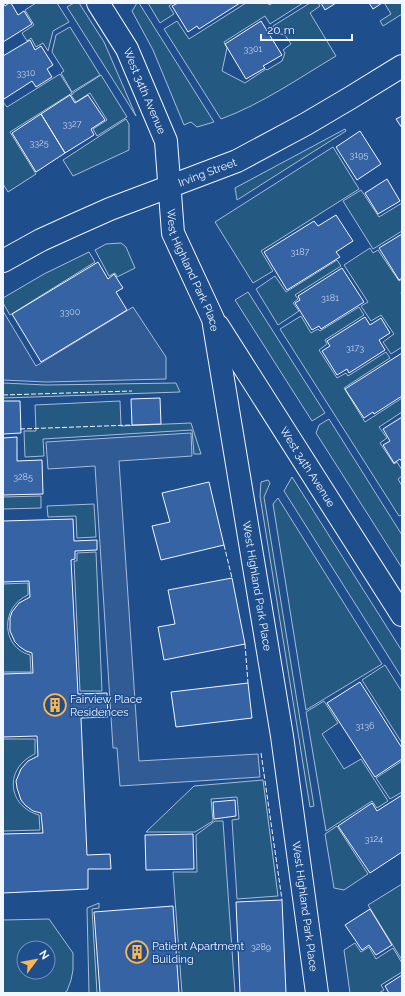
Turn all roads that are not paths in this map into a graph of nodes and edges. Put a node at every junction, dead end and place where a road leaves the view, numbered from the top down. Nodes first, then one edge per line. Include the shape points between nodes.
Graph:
1 (98, 3) edge
2 (402, 66) edge
3 (169, 187) junction
4 (3, 261) edge
5 (213, 319) junction
6 (402, 615) edge
7 (317, 993) edge

1 - 3 street, West 34th Avenue via 127,49 166,141
2 - 3 street, Irving Street via 273,143 237,161
3 - 4 street, Irving Street via 74,224
3 - 5 street, West Highland Park Place via 173,234
5 - 6 street, West 34th Avenue
5 - 7 street, West Highland Park Place via 282,736

